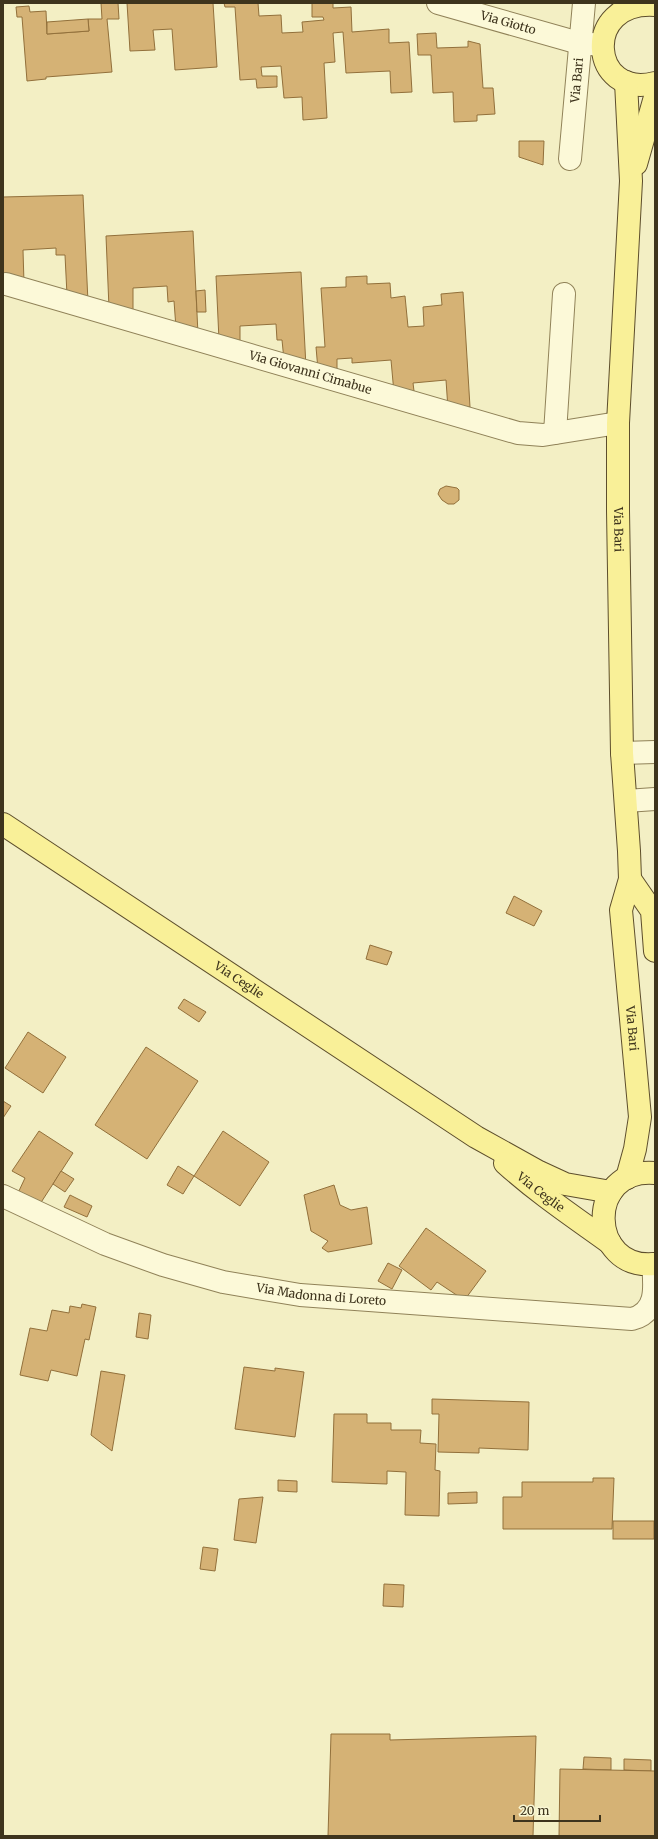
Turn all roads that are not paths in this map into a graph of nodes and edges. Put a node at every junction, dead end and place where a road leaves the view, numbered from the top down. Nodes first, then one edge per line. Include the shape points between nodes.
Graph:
1 (438, 3) edge
2 (584, 3) edge
3 (630, 4) edge
4 (655, 5) edge
5 (579, 43) junction
6 (602, 45) junction
7 (626, 82) junction
8 (655, 83) edge
9 (655, 97) edge
10 (570, 159) dead end
11 (631, 181) junction
12 (6, 284) dead end
13 (564, 294) dead end
14 (618, 423) junction
15 (555, 433) junction
16 (655, 752) edge
17 (622, 753) junction
18 (655, 799) edge
19 (626, 802) junction
20 (3, 824) edge
21 (630, 879) junction
22 (655, 951) edge
23 (476, 1137) junction
24 (655, 1173) edge
25 (627, 1178) junction
26 (611, 1192) junction
27 (3, 1196) edge
28 (610, 1243) junction
29 (654, 1264) edge
30 (653, 1306) edge

1 - 5 street, Via Giotto
2 - 5 street, Via Bari
3 - 4 main road
3 - 6 main road via 609,20
5 - 6 street, Via Giotto
5 - 10 street, Via Bari
6 - 7 main road via 608,67
7 - 8 main road via 637,85
7 - 11 main road, Via Bari
9 - 11 main road, Via Bari
11 - 14 main road, Via Bari
12 - 15 street, Via Giovanni Cimabue via 518,433
13 - 15 street
14 - 15 street, Via Giovanni Cimabue
14 - 17 main road, Via Bari via 618,608
16 - 17 street
17 - 19 main road, Via Bari
18 - 19 street
19 - 21 main road, Via Bari
20 - 23 main road, Via Ceglie
21 - 22 main road via 652,911
21 - 25 main road, Via Bari via 621,910 640,1117
23 - 26 main road, Via Ceglie via 565,1184
23 - 28 main road, Via Ceglie via 526,1182
24 - 25 main road via 640,1173
25 - 26 main road
26 - 28 main road via 605,1204 603,1217 604,1230
27 - 30 street, Via Madonna di Loreto via 105,1244 163,1265 223,1282 267,1290 300,1295 616,1319 641,1316
28 - 29 main road, Via Ceglie via 620,1254 634,1262
29 - 30 street

